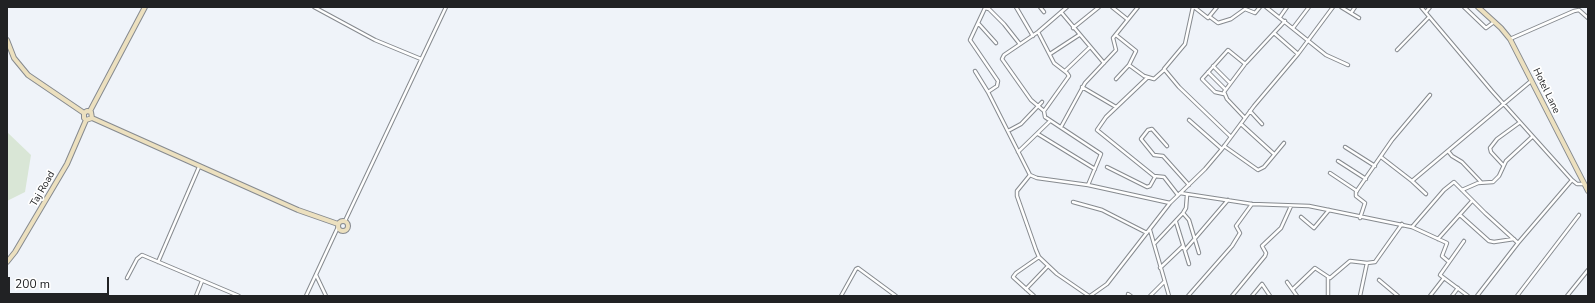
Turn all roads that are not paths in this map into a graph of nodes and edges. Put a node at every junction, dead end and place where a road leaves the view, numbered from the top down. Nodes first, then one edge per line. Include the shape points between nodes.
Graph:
1 (145, 7) edge
2 (314, 7) edge
3 (446, 7) edge
4 (1016, 7) edge
5 (1040, 7) edge
6 (1067, 7) edge
7 (1099, 7) edge
8 (1112, 7) edge
9 (1138, 7) edge
10 (1193, 7) edge
11 (1217, 7) edge
12 (1260, 7) edge
13 (1266, 7) edge
14 (1287, 7) edge
15 (1309, 7) edge
16 (1333, 7) edge
17 (1341, 7) edge
18 (1355, 7) edge
19 (1421, 7) edge
20 (1430, 7) edge
21 (1464, 7) edge
22 (1478, 7) edge
23 (1044, 12) dead end
24 (1061, 12) junction
25 (1426, 12) junction
26 (1351, 13) junction
27 (1210, 17) junction
28 (1280, 17) junction
29 (1429, 17) junction
30 (1359, 18) dead end
31 (1588, 18) edge
32 (1127, 19) junction
33 (1285, 22) junction
34 (978, 23) junction
35 (1492, 24) junction
36 (1073, 28) junction
37 (1293, 28) junction
38 (1038, 32) junction
39 (1274, 33) junction
40 (1079, 35) junction
41 (1116, 35) junction
42 (1033, 36) junction
43 (1510, 39) junction
44 (7, 40) edge
45 (1309, 41) junction
46 (996, 43) dead end
47 (1019, 43) junction
48 (1090, 47) junction
49 (1397, 50) dead end
50 (1050, 54) junction
51 (1298, 54) junction
52 (421, 60) junction
53 (1104, 63) junction
54 (1246, 64) junction
55 (1129, 65) junction
56 (1348, 65) dead end
57 (1213, 66) junction
58 (1164, 70) junction
59 (976, 71) dead end
60 (1065, 71) junction
61 (1208, 72) junction
62 (1147, 78) junction
63 (1116, 79) dead end
64 (1530, 82) junction
65 (1230, 83) junction
66 (1082, 87) junction
67 (1225, 89) junction
68 (988, 92) junction
69 (1224, 94) junction
70 (1430, 95) dead end
71 (1042, 102) dead end
72 (1503, 104) junction
73 (1038, 106) junction
74 (1116, 107) junction
75 (90, 111) junction
76 (1044, 111) junction
77 (1250, 111) junction
78 (84, 113) junction
79 (92, 118) junction
80 (1245, 118) junction
81 (86, 120) junction
82 (1050, 120) junction
83 (1189, 120) dead end
84 (1519, 122) junction
85 (1241, 124) junction
86 (1262, 124) dead end
87 (1061, 127) junction
88 (1008, 131) junction
89 (1038, 134) junction
90 (1231, 137) junction
91 (1532, 137) junction
92 (1284, 143) dead end
93 (1167, 146) dead end
94 (1224, 146) junction
95 (1345, 147) dead end
96 (1222, 149) junction
97 (1448, 151) junction
98 (1018, 152) junction
99 (1274, 154) junction
100 (1381, 157) junction
101 (1338, 161) dead end
102 (1503, 165) junction
103 (1374, 166) junction
104 (200, 167) junction
105 (1107, 167) dead end
106 (1095, 169) junction
107 (1330, 173) dead end
108 (1030, 175) junction
109 (1155, 177) junction
110 (1366, 178) junction
111 (1572, 180) junction
112 (1412, 181) junction
113 (1482, 183) junction
114 (1581, 184) junction
115 (1088, 185) junction
116 (1189, 185) junction
117 (1462, 190) junction
118 (1357, 191) junction
119 (1588, 191) edge
120 (1179, 194) junction
121 (1426, 194) dead end
122 (1187, 195) junction
123 (1228, 200) junction
124 (1472, 201) junction
125 (1073, 202) dead end
126 (1170, 203) junction
127 (1252, 204) junction
128 (1291, 206) junction
129 (1329, 210) junction
130 (1183, 213) junction
131 (1460, 215) junction
132 (1579, 215) dead end
133 (1300, 217) dead end
134 (1360, 218) junction
135 (345, 222) junction
136 (1176, 222) junction
137 (1402, 224) junction
138 (338, 226) junction
139 (1412, 227) junction
140 (1149, 230) junction
141 (1147, 233) junction
142 (1438, 238) junction
143 (1514, 239) junction
144 (1195, 240) junction
145 (1464, 241) dead end
146 (1518, 243) junction
147 (1153, 244) junction
148 (1184, 246) junction
149 (1185, 250) junction
150 (1199, 253) dead end
151 (1039, 257) junction
152 (7, 262) edge
153 (158, 262) junction
154 (1450, 262) junction
155 (1367, 263) junction
156 (1189, 264) dead end
157 (1048, 266) junction
158 (1160, 269) junction
159 (1588, 270) edge
160 (316, 275) junction
161 (127, 278) dead end
162 (1328, 278) junction
163 (1444, 278) junction
164 (1379, 280) dead end
165 (202, 281) junction
166 (1164, 282) junction
167 (1287, 282) dead end
168 (1458, 288) junction
169 (1026, 289) junction
170 (1293, 289) junction
171 (235, 295) edge
172 (196, 296) edge
173 (239, 296) edge
174 (306, 296) edge
175 (326, 296) edge
176 (841, 296) edge
177 (896, 296) edge
178 (1034, 296) edge
179 (1089, 296) edge
180 (1150, 296) edge
181 (1169, 296) edge
182 (1188, 296) edge
183 (1232, 296) edge
184 (1252, 296) edge
185 (1270, 296) edge
186 (1297, 296) edge
187 (1328, 296) edge
188 (1360, 296) edge
189 (1398, 296) edge
190 (1430, 296) edge
191 (1452, 296) edge
192 (1468, 296) edge
193 (1477, 296) edge
194 (1517, 296) edge
195 (1567, 296) edge

1 - 75 street
2 - 52 street via 375,40
3 - 52 street
4 - 42 street
5 - 23 street
6 - 24 street
7 - 36 street
8 - 32 street
9 - 32 street
10 - 27 street
10 - 58 street via 1185,44
11 - 27 street
12 - 27 street via 1255,13 1245,9 1231,19 1218,23
13 - 28 street
14 - 28 street
15 - 37 street
16 - 45 street
17 - 26 street
18 - 26 street
19 - 25 street
20 - 25 street
21 - 35 street via 1486,28
22 - 35 street, Hotel Lane
24 - 36 street
24 - 38 street
25 - 29 street
26 - 30 street
28 - 33 street
29 - 49 street
29 - 72 street
31 - 43 street via 1579,10 1574,11
32 - 41 street
33 - 37 street
33 - 39 street
34 - 46 street
34 - 47 street via 984,10 989,9
34 - 68 street via 970,42 999,82
35 - 43 street, Hotel Lane
36 - 40 street
37 - 45 street
38 - 42 street
38 - 50 street
39 - 51 street
39 - 54 street
40 - 48 street
40 - 50 street
41 - 53 street via 1113,39 1116,50
41 - 55 street via 1136,51
42 - 47 street
43 - 64 street, Hotel Lane
44 - 78 street via 14,58 28,75
45 - 51 street
45 - 56 street via 1326,54
47 - 73 street via 1002,58
48 - 53 street
48 - 60 street
50 - 60 street via 1054,63
51 - 77 street
52 - 135 street
53 - 66 street
54 - 57 street via 1229,50
54 - 65 street
55 - 62 street
55 - 63 street
57 - 61 street
57 - 65 street
58 - 62 street via 1156,78
58 - 90 street
59 - 68 street
60 - 76 street via 1069,78
61 - 67 street
61 - 69 street via 1202,80 1215,92
62 - 74 street
64 - 72 street
64 - 114 street, Hotel Lane
65 - 67 street
66 - 74 street
66 - 87 street
67 - 69 street
68 - 88 street
69 - 80 street
70 - 100 street
71 - 73 street
72 - 84 street
72 - 97 street
73 - 76 street
73 - 88 street via 1021,124
74 - 109 street via 1097,131
75 - 78 street
75 - 79 street via 93,114
76 - 82 street via 1044,116
77 - 80 street
77 - 86 street
78 - 81 street
79 - 81 street
79 - 104 street
80 - 85 street
81 - 152 street, Taj Road via 67,164
82 - 87 street
82 - 89 street
83 - 96 street
84 - 91 street
84 - 102 street via 1497,139 1490,148
85 - 90 street
85 - 99 street
87 - 106 street via 1100,154
88 - 98 street
89 - 98 street
89 - 106 street
90 - 94 street
91 - 102 street
91 - 111 street
92 - 99 street
93 - 116 street via 1152,129 1141,139 1154,155 1163,156
94 - 96 street
94 - 99 street via 1258,170
95 - 103 street
96 - 116 street
97 - 112 street
97 - 113 street
98 - 108 street
100 - 103 street
100 - 112 street
101 - 110 street
102 - 113 street via 1499,176 1493,182
103 - 110 street
104 - 138 street
104 - 153 street
105 - 109 street via 1147,187
106 - 115 street
107 - 118 street
108 - 115 street
108 - 151 street via 1017,191 1017,196
109 - 120 street via 1164,177
110 - 118 street
111 - 114 street
111 - 146 street
112 - 121 street
113 - 117 street via 1473,184
114 - 119 street, Hotel Lane
115 - 126 street
116 - 120 street
117 - 124 street
117 - 139 street via 1455,182 1452,183
118 - 134 street via 1356,196 1365,203
120 - 122 street
120 - 126 street
122 - 123 street
122 - 130 street
123 - 127 street
123 - 144 street
124 - 131 street
124 - 143 street
125 - 141 street via 1102,210
126 - 140 street
127 - 128 street
127 - 182 street via 1236,226 1240,233 1232,246
128 - 129 street
128 - 183 street via 1281,228 1262,246 1265,256
129 - 133 street via 1314,228
129 - 134 street
130 - 136 street
130 - 144 street via 1189,220
131 - 142 street
131 - 143 street via 1489,241
132 - 194 street
134 - 137 street
135 - 138 street via 340,222
135 - 138 street via 348,225 346,230 341,230
136 - 147 street
136 - 148 street
137 - 139 street
137 - 155 street via 1378,260
138 - 160 street
139 - 142 street
140 - 141 street
140 - 147 street
141 - 179 street via 1107,284
142 - 154 street via 1448,244 1442,256
143 - 146 street
144 - 149 street
144 - 150 street
145 - 154 street
146 - 193 street
147 - 158 street
148 - 149 street
148 - 158 street
149 - 156 street
151 - 157 street
151 - 169 street via 1013,277
153 - 161 street via 140,255
153 - 165 street
154 - 163 street via 1440,275
155 - 162 street via 1350,261 1332,278
155 - 188 street
157 - 169 street
157 - 179 street
158 - 166 street
159 - 195 street
160 - 174 street
160 - 175 street
162 - 170 street via 1315,268
162 - 187 street
163 - 168 street
163 - 190 street
164 - 189 street
165 - 171 street
165 - 172 street
166 - 180 street
166 - 181 street
167 - 170 street
168 - 191 street
168 - 192 street
169 - 178 street
170 - 186 street
171 - 173 street
176 - 177 street via 858,268
184 - 185 street via 1263,284

